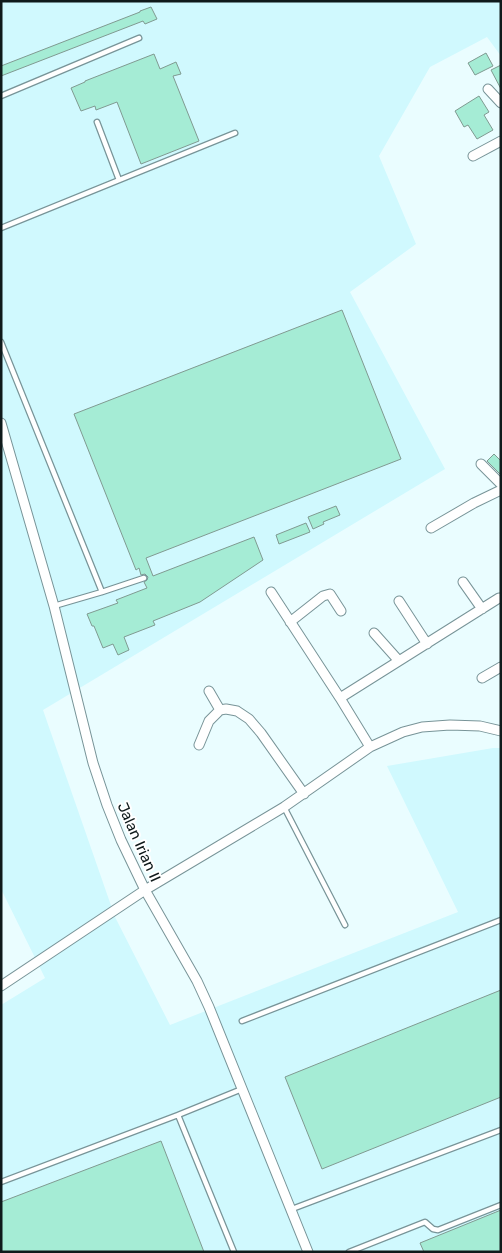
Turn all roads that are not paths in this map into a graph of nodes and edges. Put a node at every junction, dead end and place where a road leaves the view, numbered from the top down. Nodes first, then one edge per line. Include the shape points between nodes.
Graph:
1 (139, 38) dead end
2 (488, 89) dead end
3 (1, 96) edge
4 (501, 103) edge
5 (97, 122) dead end
6 (235, 133) dead end
7 (501, 141) edge
8 (474, 156) dead end
9 (119, 180) junction
10 (1, 228) edge
11 (1, 342) edge
12 (1, 424) edge
13 (481, 464) dead end
14 (501, 484) edge
15 (501, 490) edge
16 (431, 528) dead end
17 (144, 578) dead end
18 (463, 582) dead end
19 (102, 592) junction
20 (271, 592) dead end
21 (501, 598) edge
22 (399, 601) dead end
23 (54, 606) junction
24 (482, 609) junction
25 (341, 611) dead end
26 (290, 622) junction
27 (374, 633) dead end
28 (427, 644) junction
29 (399, 661) junction
30 (501, 667) edge
31 (482, 678) dead end
32 (209, 691) dead end
33 (340, 698) junction
34 (220, 710) junction
35 (501, 731) edge
36 (199, 745) dead end
37 (370, 747) junction
38 (304, 794) junction
39 (284, 807) junction
40 (145, 890) junction
41 (501, 920) edge
42 (345, 925) dead end
43 (1, 986) edge
44 (242, 1022) dead end
45 (242, 1089) junction
46 (178, 1115) junction
47 (501, 1130) edge
48 (1, 1182) edge
49 (501, 1205) edge
50 (291, 1210) junction
51 (234, 1252) edge
52 (308, 1252) edge
53 (349, 1252) edge

1 - 3 lane
2 - 4 street
5 - 9 lane
6 - 9 lane
7 - 8 street
9 - 10 lane
11 - 19 lane
12 - 23 street, Jalan Irian II
13 - 14 street
15 - 16 street
17 - 19 lane
18 - 24 street
19 - 23 lane
20 - 26 street
21 - 24 street
22 - 28 street
23 - 40 street, Jalan Irian II via 107,805
24 - 28 street
25 - 26 street via 330,594
26 - 33 street
27 - 29 street
28 - 29 street
29 - 33 street
30 - 31 street
32 - 34 street
33 - 37 street
34 - 36 street via 209,721
34 - 38 street via 237,711 249,719
35 - 37 street via 480,726 422,727
37 - 38 street
38 - 39 street
39 - 40 street
39 - 42 lane
40 - 43 street
40 - 45 street, Jalan Irian II via 210,1007
41 - 44 lane
45 - 46 lane
45 - 50 street, Jalan Irian II
46 - 48 lane
46 - 51 lane
47 - 50 lane
49 - 53 lane via 438,1230 425,1222
50 - 52 street, Jalan Irian II

